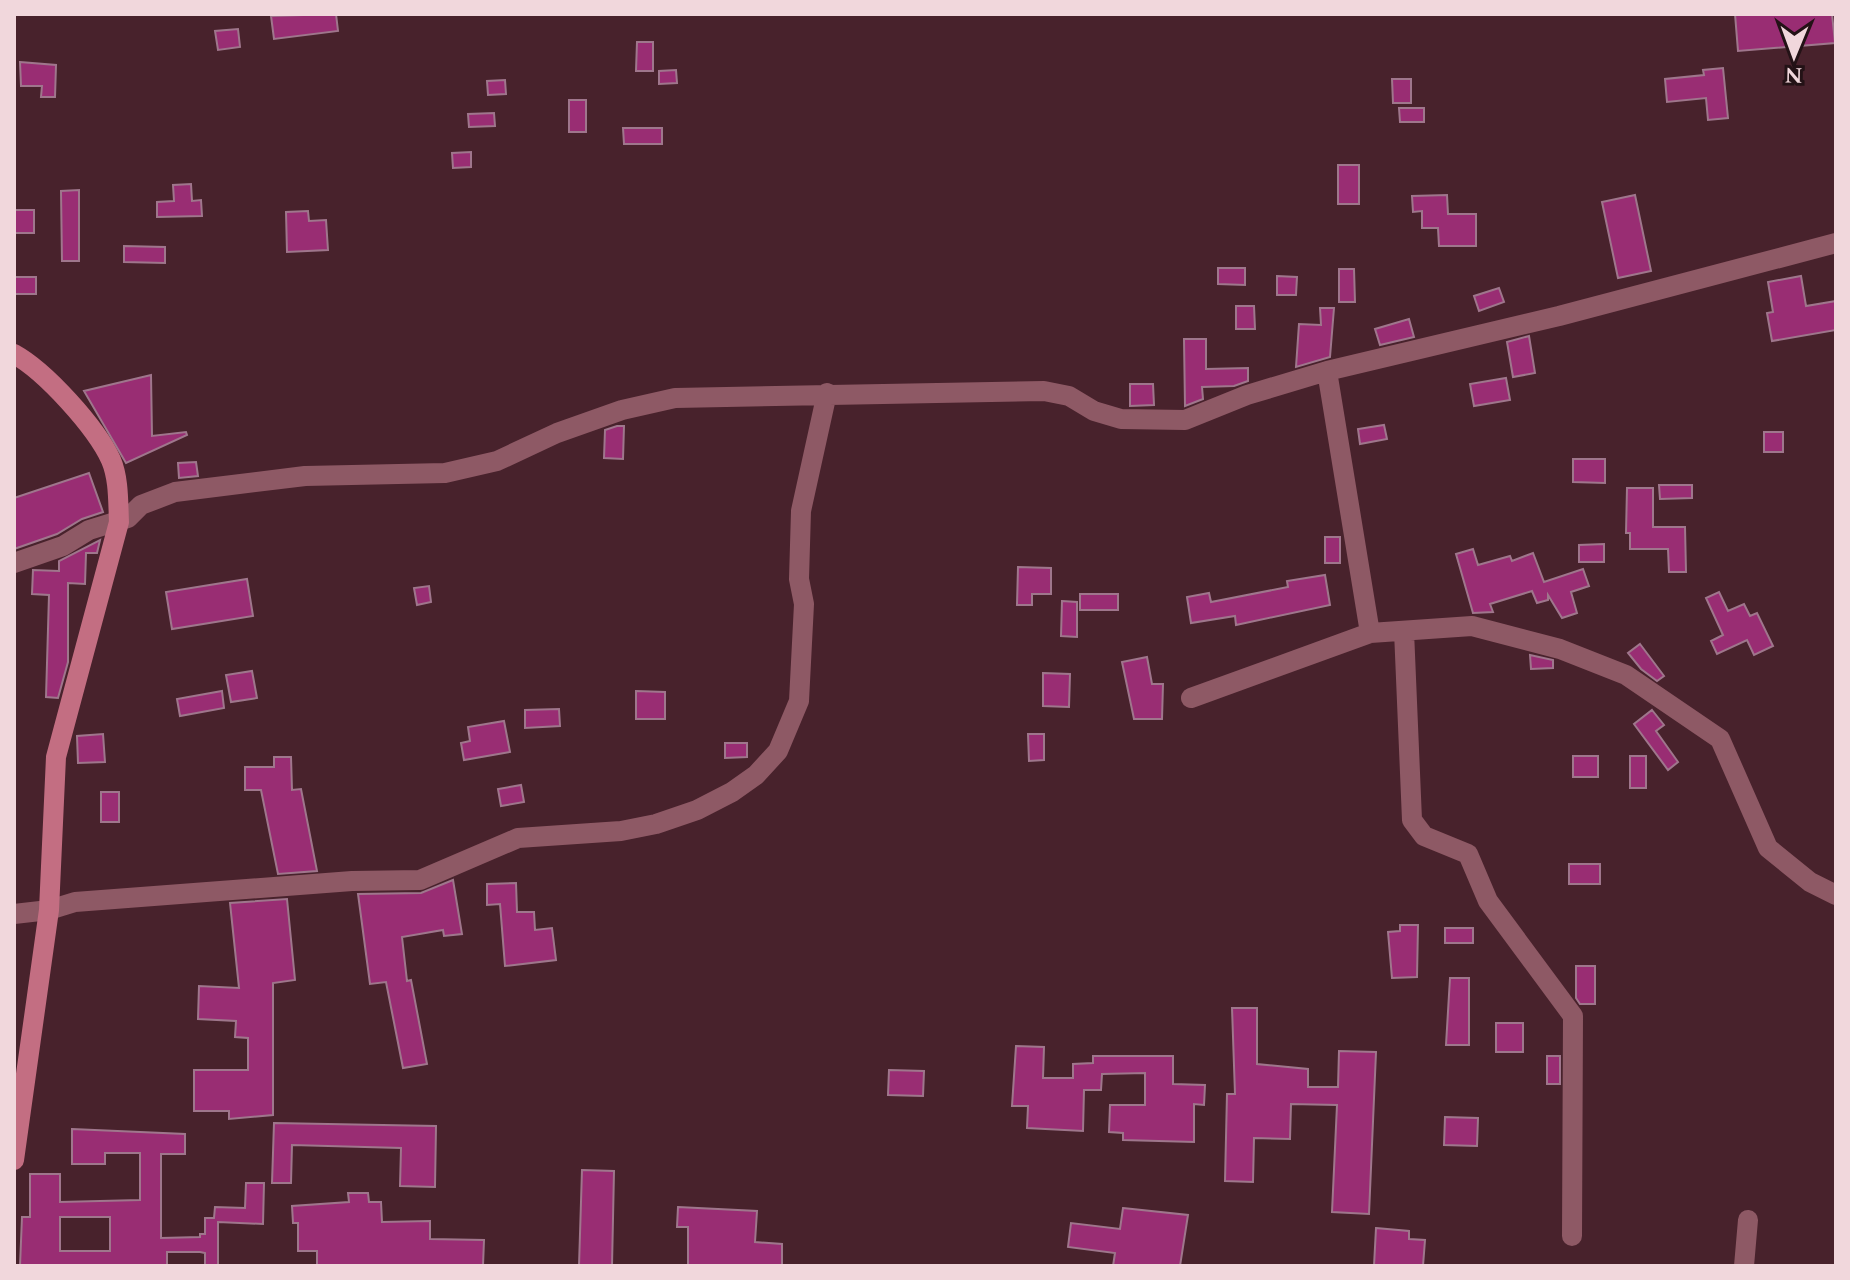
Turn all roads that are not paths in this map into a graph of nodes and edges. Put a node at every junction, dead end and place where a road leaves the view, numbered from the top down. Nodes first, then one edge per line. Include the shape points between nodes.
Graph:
1 (1836, 243) edge
2 (14, 354) edge
3 (1327, 371) junction
4 (827, 393) junction
5 (119, 522) junction
6 (14, 563) edge
7 (1404, 631) junction
8 (1370, 633) junction
9 (1191, 698) dead end
10 (1836, 895) edge
11 (49, 910) junction
12 (14, 914) edge
13 (14, 1160) edge
14 (1748, 1220) dead end
15 (1572, 1236) dead end
16 (1744, 1266) edge

1 - 3 street
2 - 5 main road via 52,382 111,460
3 - 4 street via 1199,416 1166,421 1121,419 1044,391
3 - 8 street
4 - 5 street via 654,401 557,433 497,461 445,473 305,476 175,492 141,505
4 - 11 street via 801,511 799,701 778,751 732,792 656,824 518,838 420,880 251,887 75,902
5 - 6 street
5 - 11 main road via 56,757
7 - 8 street
7 - 10 street via 1472,626 1560,649 1626,675 1720,739 1768,848 1810,882
7 - 15 street via 1412,820 1424,836 1468,854 1488,901 1573,1016
8 - 9 street
11 - 12 street
11 - 13 main road
14 - 16 street

